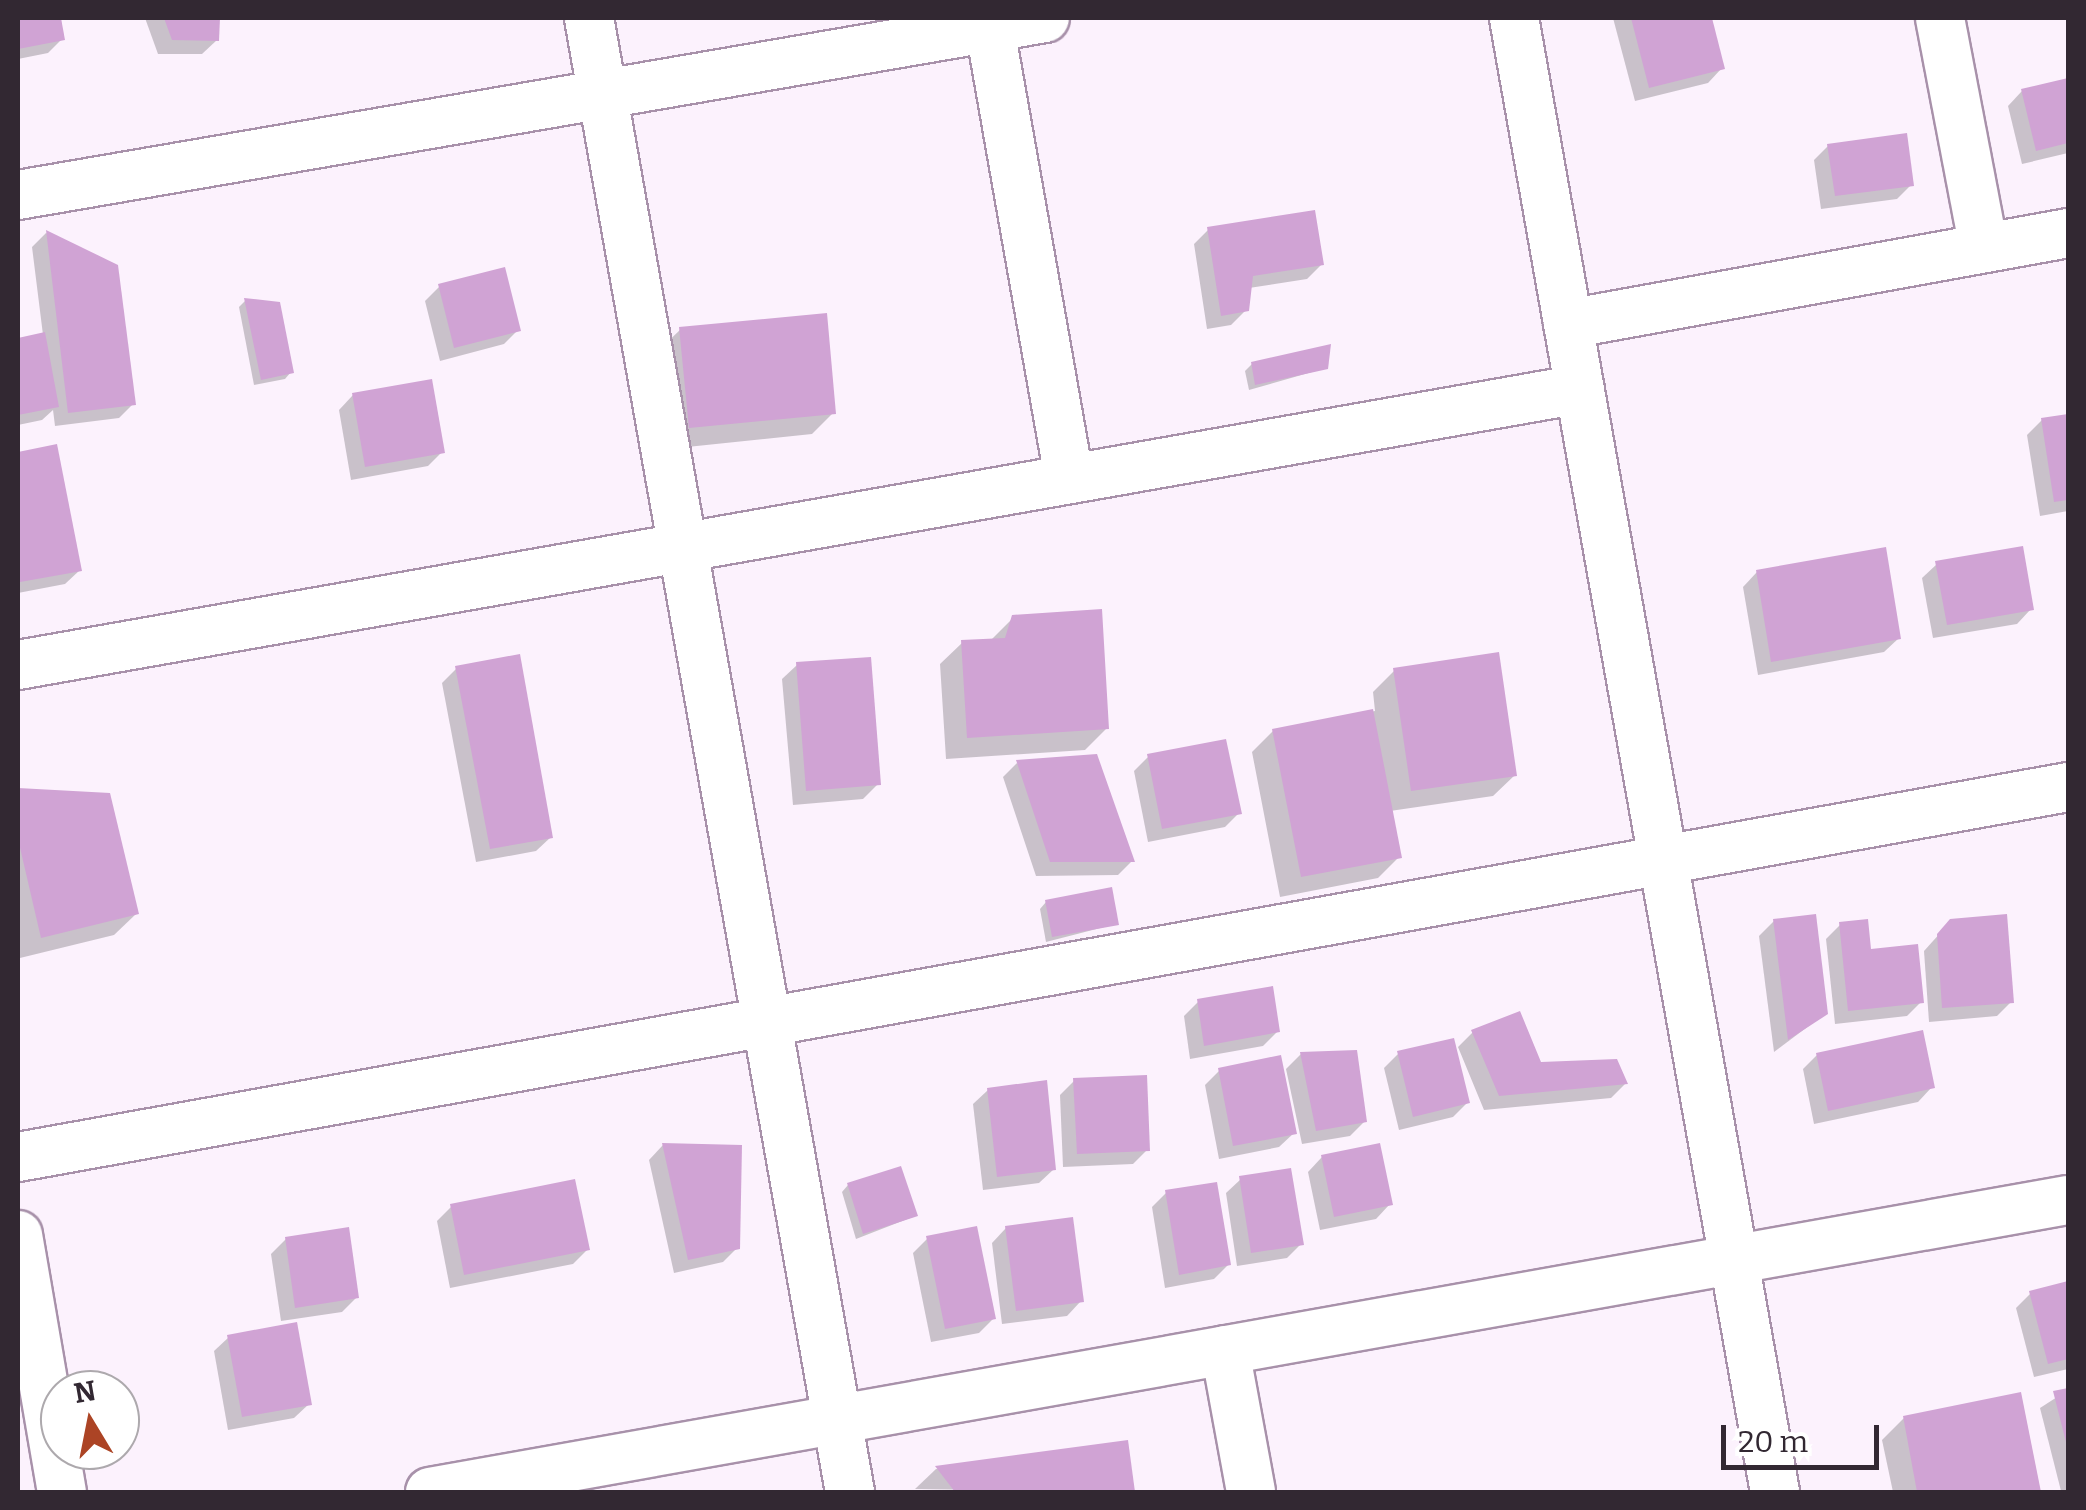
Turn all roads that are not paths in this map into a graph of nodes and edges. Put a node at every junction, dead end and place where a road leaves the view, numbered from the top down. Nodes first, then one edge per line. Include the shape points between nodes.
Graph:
1 (588, 18) edge
2 (1045, 18) edge
3 (1514, 18) edge
4 (1940, 18) edge
5 (989, 23) edge
6 (602, 95) junction
7 (18, 195) edge
8 (2068, 234) edge
9 (1984, 248) junction
10 (1568, 324) junction
11 (1580, 389) junction
12 (1069, 479) junction
13 (683, 547) junction
14 (18, 665) edge
15 (2068, 787) edge
16 (1664, 860) junction
17 (766, 1022) junction
18 (18, 1157) edge
19 (2068, 1200) edge
20 (18, 1235) edge
21 (1734, 1260) junction
22 (1225, 1350) junction
23 (838, 1420) junction
24 (62, 1492) edge
25 (430, 1492) edge
26 (850, 1492) edge
27 (1251, 1492) edge
28 (1775, 1492) edge

1 - 6 street
2 - 5 street
3 - 10 street
4 - 9 street
5 - 6 street
5 - 12 street
6 - 7 street
6 - 13 street
8 - 9 street
9 - 10 street
10 - 11 street
11 - 12 street
11 - 16 street
12 - 13 street
13 - 14 street
13 - 17 street
15 - 16 street
16 - 17 street
16 - 21 street
17 - 18 street
17 - 23 street
19 - 21 street
20 - 24 street
21 - 22 street
21 - 28 street
22 - 23 street
22 - 27 street
23 - 25 street
23 - 26 street

